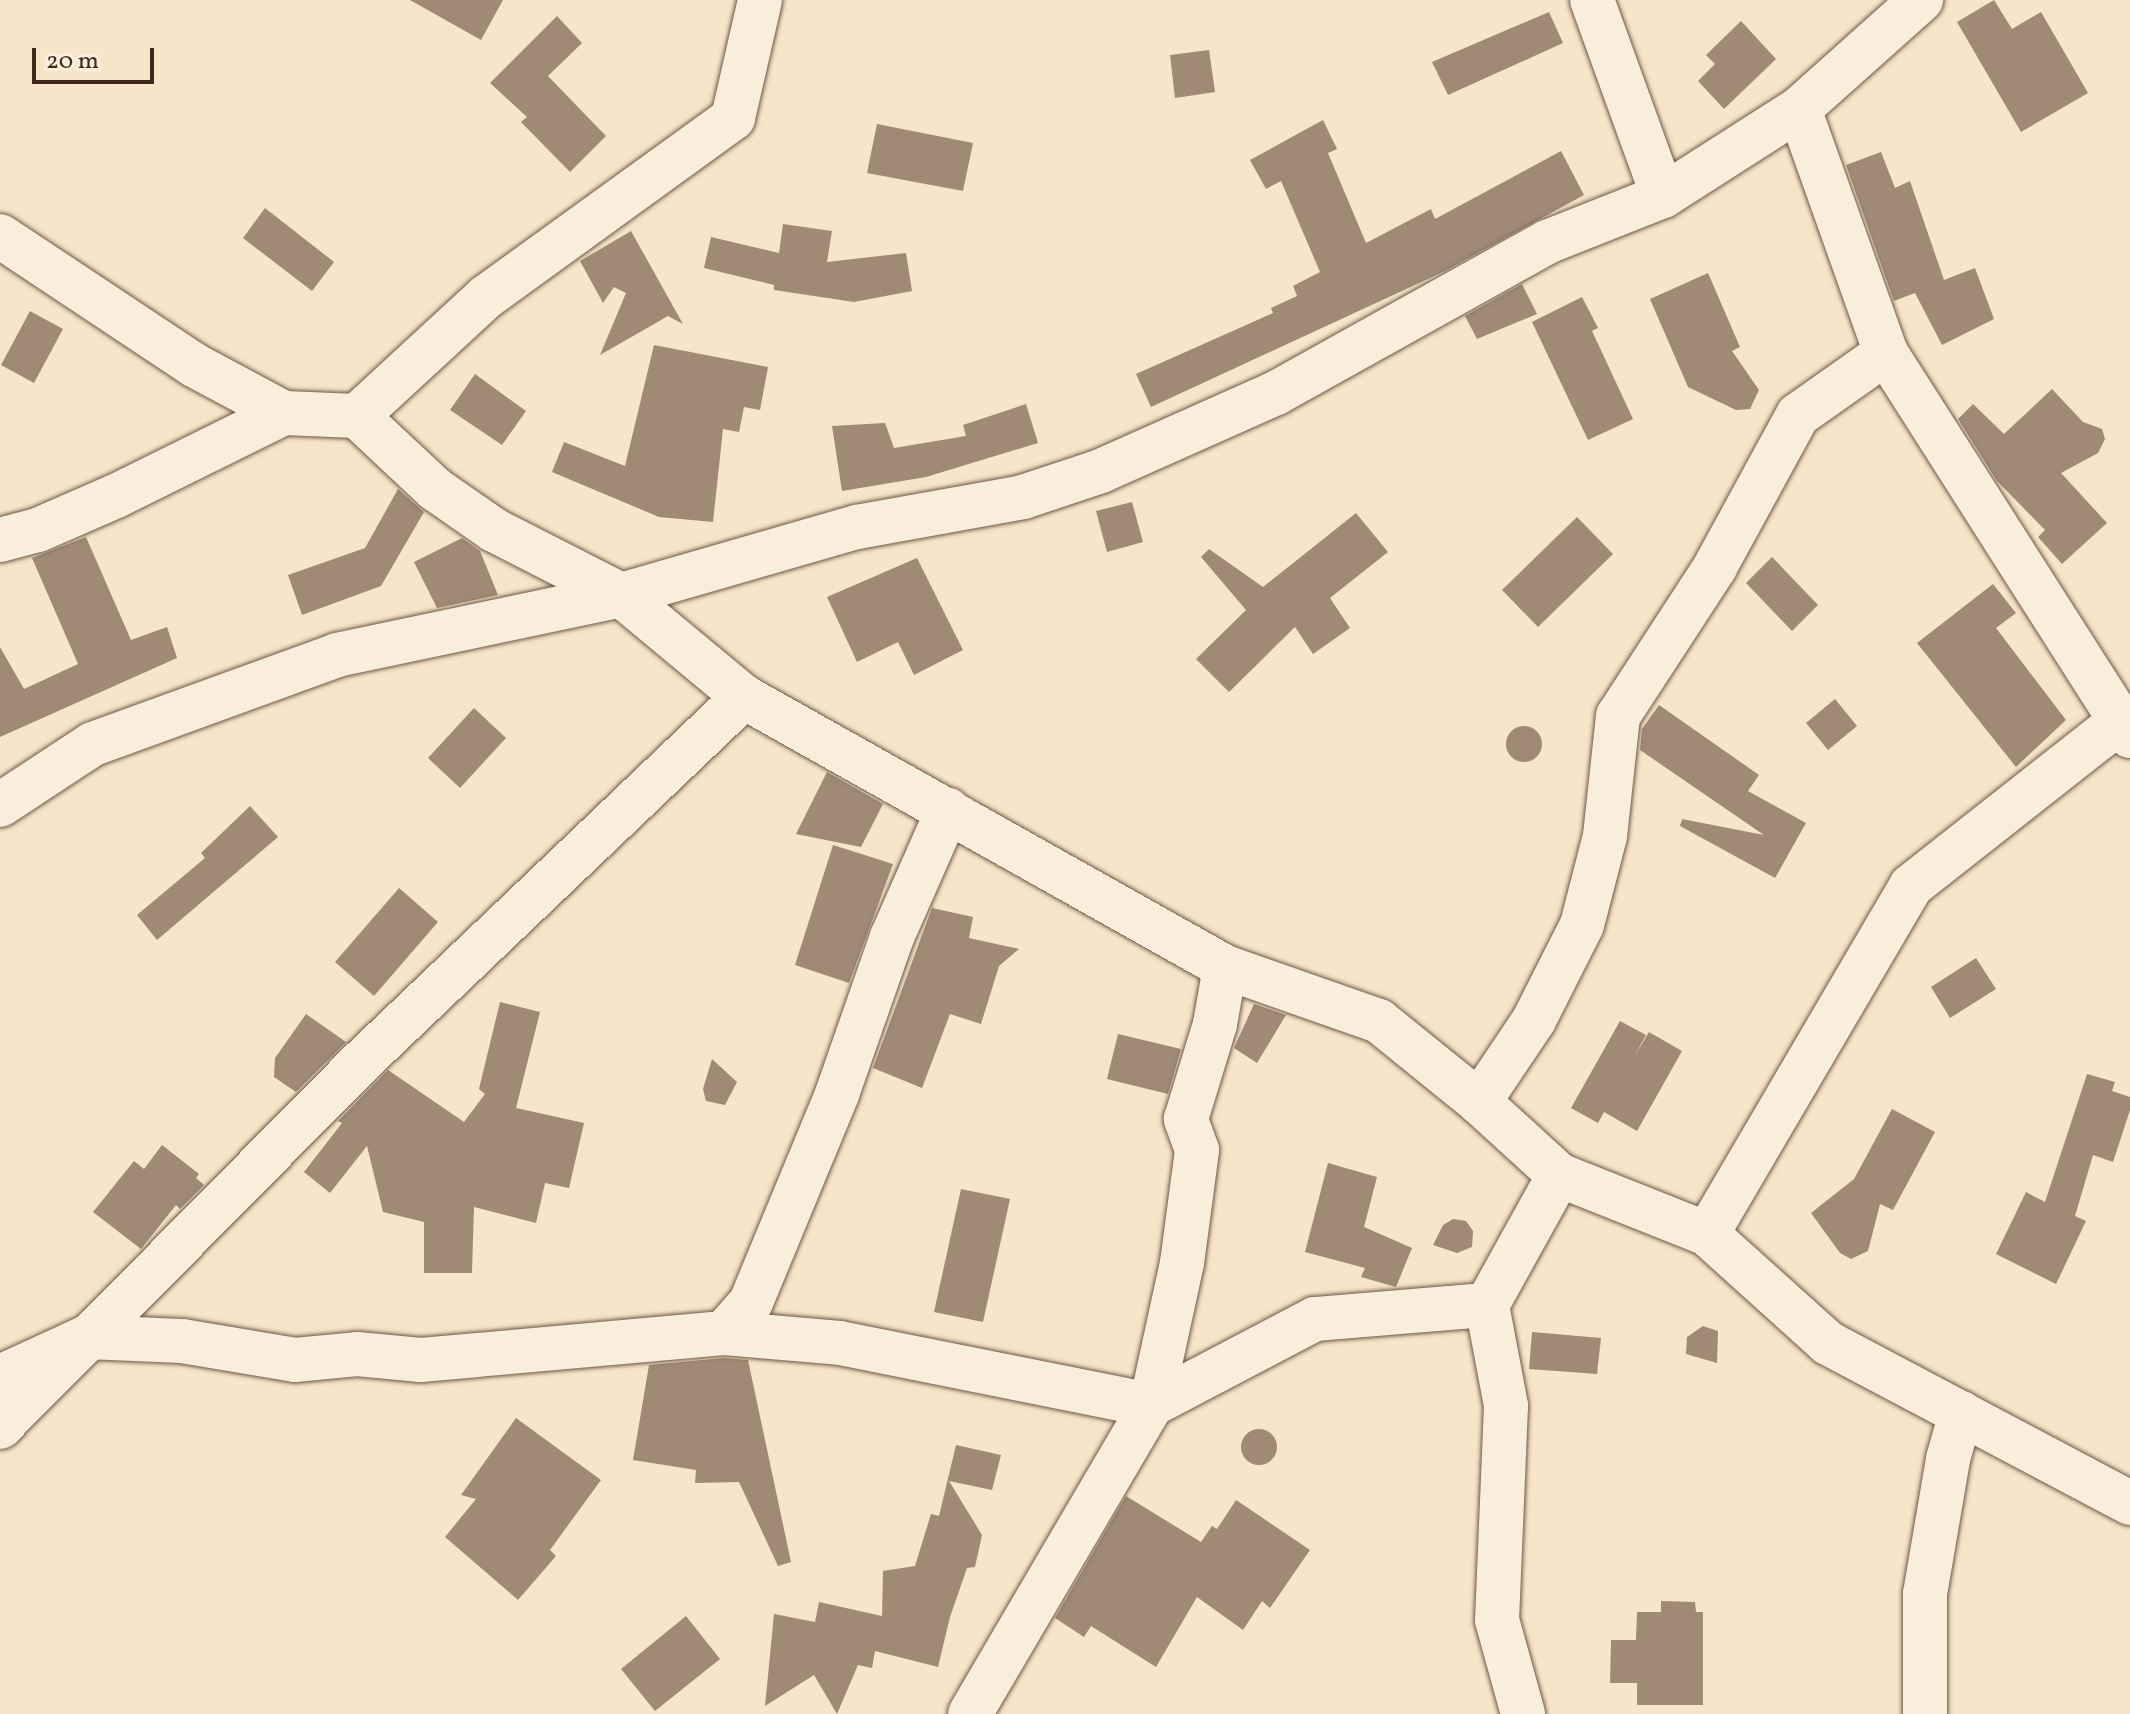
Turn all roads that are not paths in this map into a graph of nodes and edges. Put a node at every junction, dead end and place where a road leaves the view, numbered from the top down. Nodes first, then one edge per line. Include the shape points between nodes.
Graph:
1 (760, 0) edge
2 (1592, 0) edge
3 (1921, 0) edge
4 (1799, 109) junction
5 (1663, 196) junction
6 (0, 236) edge
7 (1886, 353) junction
8 (284, 413) junction
9 (357, 416) junction
10 (0, 540) edge
11 (621, 595) junction
12 (744, 697) junction
13 (2124, 729) edge
14 (0, 805) edge
15 (948, 810) junction
16 (1225, 967) junction
17 (1479, 1102) junction
18 (1559, 1175) junction
19 (1707, 1234) junction
20 (1487, 1305) junction
21 (724, 1333) junction
22 (87, 1337) junction
23 (0, 1377) edge
24 (1151, 1405) junction
25 (1961, 1413) junction
26 (0, 1427) edge
27 (2130, 1503) edge
28 (970, 1714) edge
29 (1523, 1714) edge
30 (1925, 1714) edge

1 - 9 street via 733,118 486,297
2 - 5 street
3 - 4 street
4 - 5 street
4 - 7 street
5 - 11 street via 1547,242 1276,393 1101,471 1023,497 857,527
6 - 8 street via 194,365
7 - 13 street
7 - 17 street via 1798,415 1715,567 1618,716 1605,836 1582,925 1534,1020
8 - 9 street
8 - 10 street via 116,496 38,530
9 - 11 street via 435,489 494,530
11 - 12 street
11 - 14 street via 337,655 93,744
12 - 15 street
12 - 22 street via 361,1062
13 - 19 street via 1911,886
15 - 16 street
15 - 21 street via 892,937 837,1094 751,1302
16 - 17 street via 1379,1021
16 - 24 street via 1215,1024 1186,1119 1197,1150 1194,1176
17 - 18 street
18 - 19 street
18 - 20 street
19 - 25 street via 1828,1343
20 - 24 street via 1315,1319
20 - 29 street via 1506,1406 1497,1620
21 - 22 street via 421,1360 357,1354 295,1360 182,1341
21 - 24 street via 840,1343
22 - 23 street
22 - 26 street
24 - 28 street
25 - 27 street
25 - 30 street via 1945,1472 1925,1594

